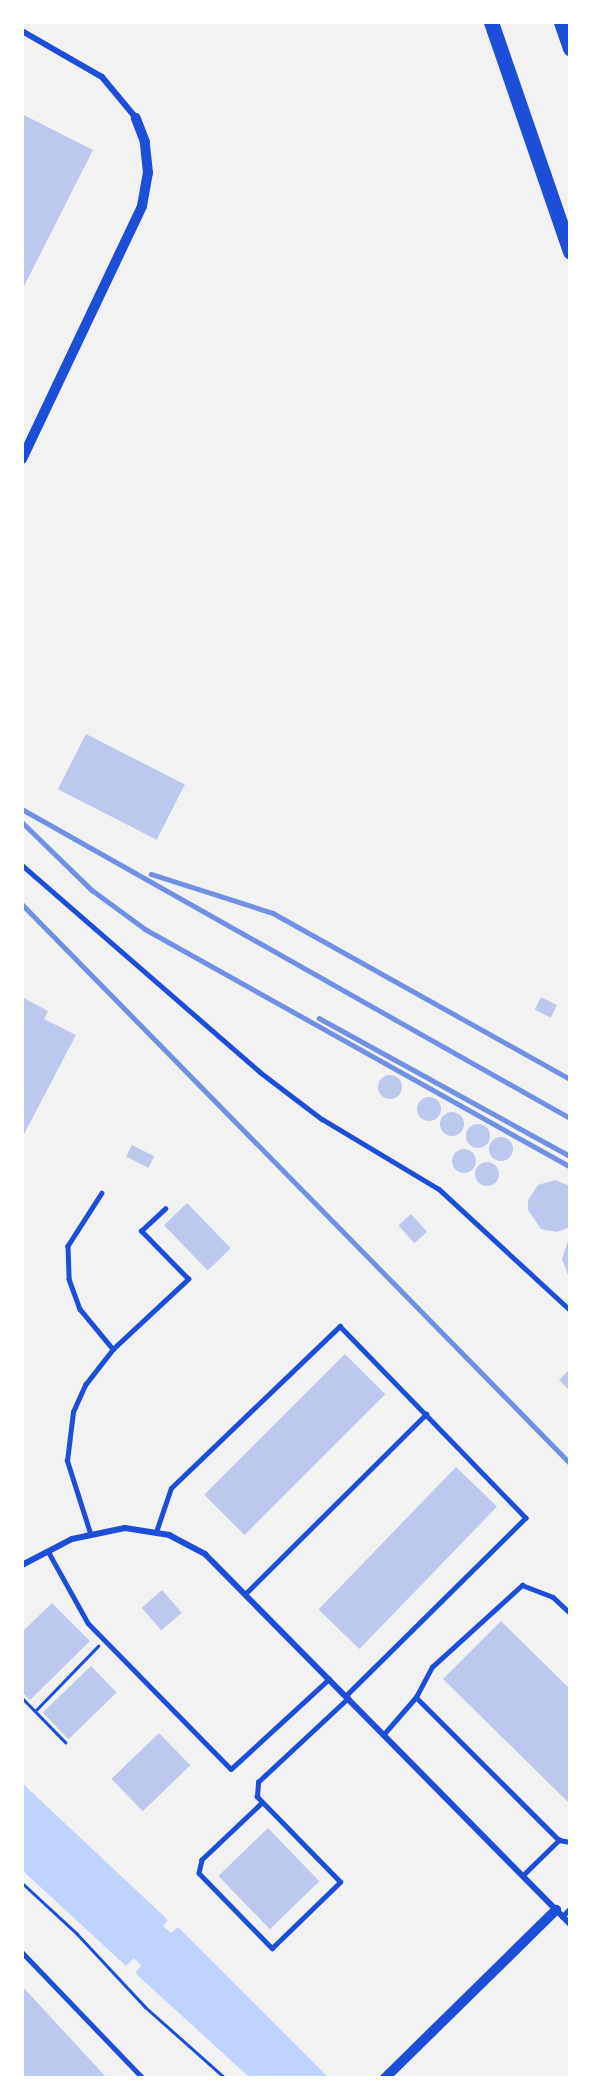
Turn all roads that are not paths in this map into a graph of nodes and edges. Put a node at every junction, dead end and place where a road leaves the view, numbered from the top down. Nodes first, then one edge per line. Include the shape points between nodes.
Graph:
1 (491, 22) edge
2 (561, 22) edge
3 (22, 31) edge
4 (570, 48) edge
5 (136, 118) joint
6 (570, 252) edge
7 (22, 459) edge
8 (22, 865) edge
9 (102, 1193) dead end
10 (165, 1209) dead end
11 (570, 1310) edge
12 (113, 1349) junction
13 (426, 1414) junction
14 (156, 1532) junction
15 (90, 1533) junction
16 (48, 1551) junction
17 (22, 1565) edge
18 (246, 1593) junction
19 (570, 1613) edge
20 (330, 1679) junction
21 (347, 1697) junction
22 (416, 1698) junction
23 (384, 1734) junction
24 (262, 1803) junction
25 (559, 1840) junction
26 (570, 1842) edge
27 (522, 1876) junction
28 (570, 1908) edge
29 (559, 1913) junction
30 (570, 1924) edge
31 (22, 1952) edge
32 (386, 2077) edge
33 (143, 2078) edge

1 - 6 highway
2 - 4 highway
3 - 5 street via 102,77
5 - 7 street via 145,142 148,173 142,206
8 - 11 lane via 260,1071 322,1119 439,1189
9 - 12 lane via 68,1246 69,1279 80,1309
10 - 12 lane via 141,1231 188,1279
12 - 15 lane via 85,1385 68,1440 67,1461 73,1487
13 - 14 lane via 340,1326 171,1488
13 - 18 lane
13 - 21 lane via 526,1518
14 - 15 street via 125,1528
14 - 18 street via 205,1554
15 - 16 street
16 - 17 street
16 - 20 lane via 88,1623 231,1769
18 - 20 street
19 - 22 lane via 553,1597 522,1585 432,1667
20 - 21 street
21 - 23 street
21 - 24 lane via 258,1782 256,1797
22 - 23 lane
22 - 25 lane
23 - 27 street
24 - 24 lane via 340,1882 272,1948 199,1873 202,1860
25 - 26 lane
25 - 27 lane
27 - 29 street
28 - 29 lane
29 - 30 street
29 - 32 street
31 - 33 lane

